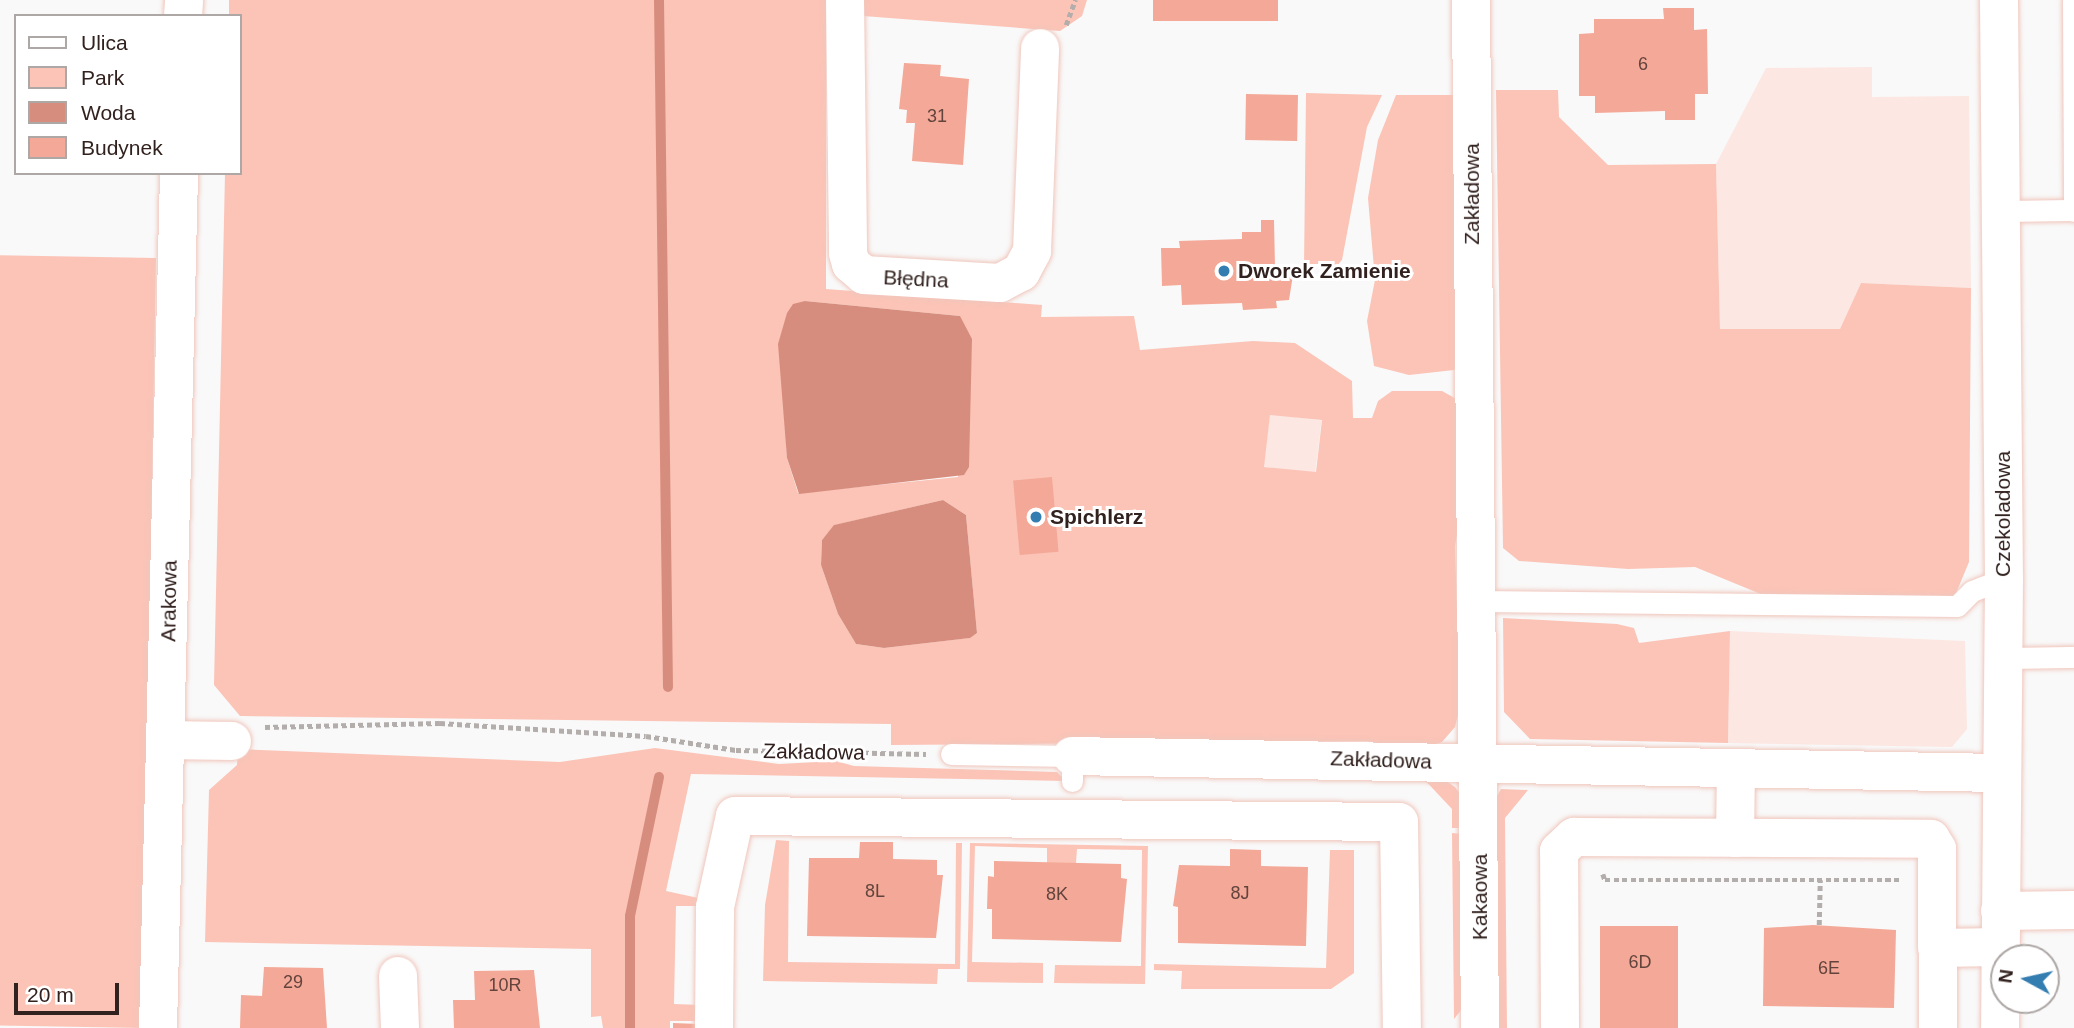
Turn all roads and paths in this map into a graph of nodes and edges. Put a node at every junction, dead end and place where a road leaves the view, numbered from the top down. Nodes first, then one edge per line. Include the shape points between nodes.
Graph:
1 (845, 0) edge
2 (1471, 0) edge
3 (1999, 0) edge
4 (2073, 0) edge
5 (1040, 48) dead end
6 (179, 175) edge
7 (2001, 211) junction
8 (2074, 211) edge
9 (2004, 579) junction
10 (1478, 601) junction
11 (2074, 657) edge
12 (2003, 658) junction
13 (165, 740) junction
14 (232, 741) joint
15 (951, 754) joint
16 (1479, 765) junction
17 (1736, 769) junction
18 (2000, 773) junction
19 (1072, 785) junction
20 (1735, 838) junction
21 (1593, 874) dead end
22 (1821, 880) junction
23 (1909, 880) dead end
24 (2074, 910) edge
25 (1819, 925) dead end
26 (2000, 929) junction
27 (1937, 948) junction
28 (398, 976) dead end
29 (158, 1028) edge
30 (400, 1028) edge
31 (714, 1028) edge
32 (1402, 1028) edge
33 (1480, 1028) edge
34 (1560, 1028) edge
35 (1938, 1028) edge
36 (2000, 1028) edge

1 - 5 street, Błędna via 848,253 851,264 864,275 1000,283 1021,272 1032,251
2 - 10 street, Zakładowa
3 - 7 street, Czekoladowa
4 - 8 lane
6 - 13 street, Arakowa
7 - 8 lane
7 - 9 street, Czekoladowa
9 - 10 lane via 1972,591 1957,606
9 - 12 street, Czekoladowa
10 - 16 street, Zakładowa
11 - 12 lane
12 - 18 street, Czekoladowa
13 - 14 street
13 - 29 street, Arakowa
14 - 15 path, Zakładowa via 232,728 440,723 646,736 736,750
15 - 19 lane, Zakładowa
16 - 17 street, Zakładowa
16 - 19 street, Zakładowa via 1417,760
16 - 33 street, Kakaowa
17 - 18 street, Zakładowa
17 - 20 street
18 - 26 street, Czekoladowa
19 - 31 street via 735,816 715,907
19 - 32 street via 1399,822
20 - 27 street via 1931,839 1937,849
20 - 34 street via 1574,837 1563,843 1559,851
21 - 22 path via 1605,874 1605,880
22 - 23 path
22 - 25 path
24 - 26 street
26 - 27 street
26 - 36 street, Czekoladowa
27 - 35 street
28 - 30 street

